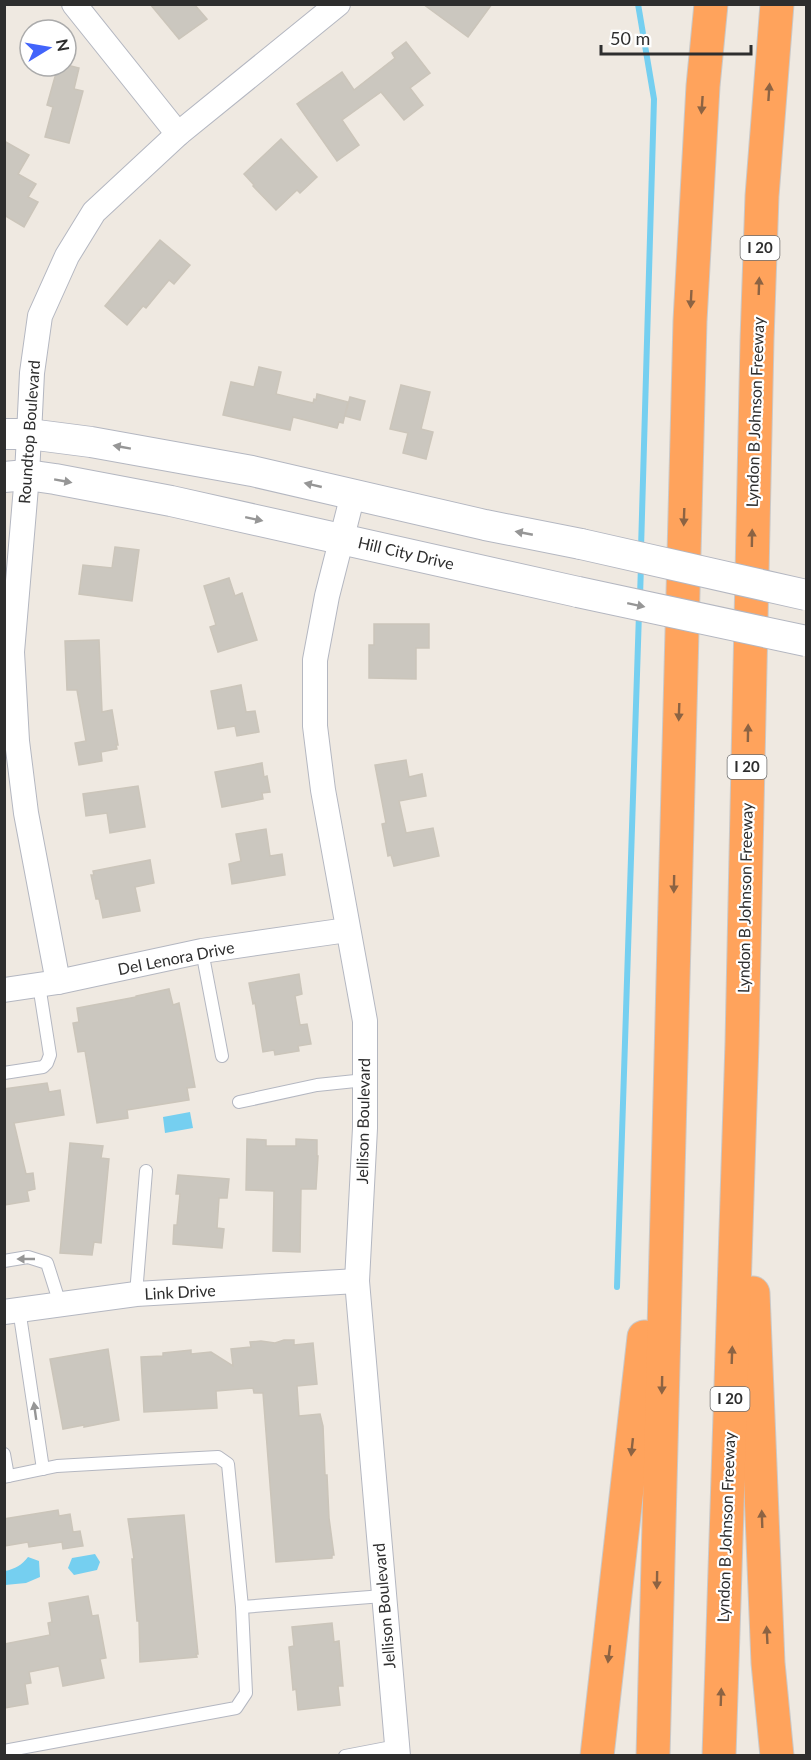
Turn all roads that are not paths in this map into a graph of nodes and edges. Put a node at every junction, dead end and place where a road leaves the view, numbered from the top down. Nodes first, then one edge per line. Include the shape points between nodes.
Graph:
1 (74, 4) edge
2 (338, 4) edge
3 (711, 4) edge
4 (777, 4) edge
5 (178, 134) junction
6 (17, 434) edge
7 (16, 476) edge
8 (353, 494) junction
9 (342, 538) junction
10 (807, 595) edge
11 (807, 641) edge
12 (347, 930) junction
13 (202, 951) junction
14 (48, 983) junction
15 (4, 990) edge
16 (742, 1043) junction
17 (222, 1056) dead end
18 (4, 1073) edge
19 (365, 1080) junction
20 (669, 1096) junction
21 (239, 1102) dead end
22 (146, 1171) dead end
23 (4, 1262) edge
24 (357, 1281) junction
25 (136, 1294) junction
26 (60, 1304) junction
27 (12, 1310) edge
28 (4, 1454) edge
29 (43, 1469) junction
30 (6, 1476) edge
31 (383, 1596) junction
32 (242, 1607) junction
33 (4, 1751) edge
34 (398, 1751) edge
35 (345, 1755) edge
36 (597, 1755) edge
37 (653, 1755) edge
38 (719, 1755) edge
39 (777, 1755) edge

1 - 5 street
2 - 5 street, Roundtop Boulevard
3 -> 20 highway via 689,333
16 -> 4 highway, Lyndon B Johnson Freeway / I 20 via 757,340 762,196
5 - 6 street, Roundtop Boulevard via 94,212 67,256 40,316 32,373
6 - 7 street, Roundtop Boulevard
8 -> 6 street via 167,455
7 -> 9 street, Hill City Drive via 171,501
7 - 14 street, Roundtop Boulevard via 12,652 16,741
8 - 9 street, Jellison Boulevard
10 -> 8 street, bridge
9 -> 11 street, Hill City Drive, bridge
9 - 12 street, Jellison Boulevard via 315,660 315,726
12 - 13 street, Del Lenora Drive
12 - 19 street, Jellison Boulevard via 365,1021
13 - 14 street, Del Lenora Drive
13 - 17 lane
14 - 15 street, Del Lenora Drive
14 - 18 lane via 47,1063
38 -> 16 highway, Lyndon B Johnson Freeway / I 20
39 -> 16 highway via 767,1653
19 - 21 lane via 317,1085
19 - 24 street, Jellison Boulevard
20 -> 36 highway
20 -> 37 highway
22 - 25 lane
26 -> 23 lane via 47,1263 28,1257
24 - 25 street, Link Drive
24 - 31 street, Jellison Boulevard
25 - 26 street, Link Drive
26 - 27 street, Link Drive
29 -> 27 lane
28 - 30 lane
29 - 30 lane
29 - 32 lane via 218,1457 228,1464
31 - 32 lane
31 - 34 street, Jellison Boulevard
32 - 33 lane via 246,1693 236,1708
34 - 35 lane

